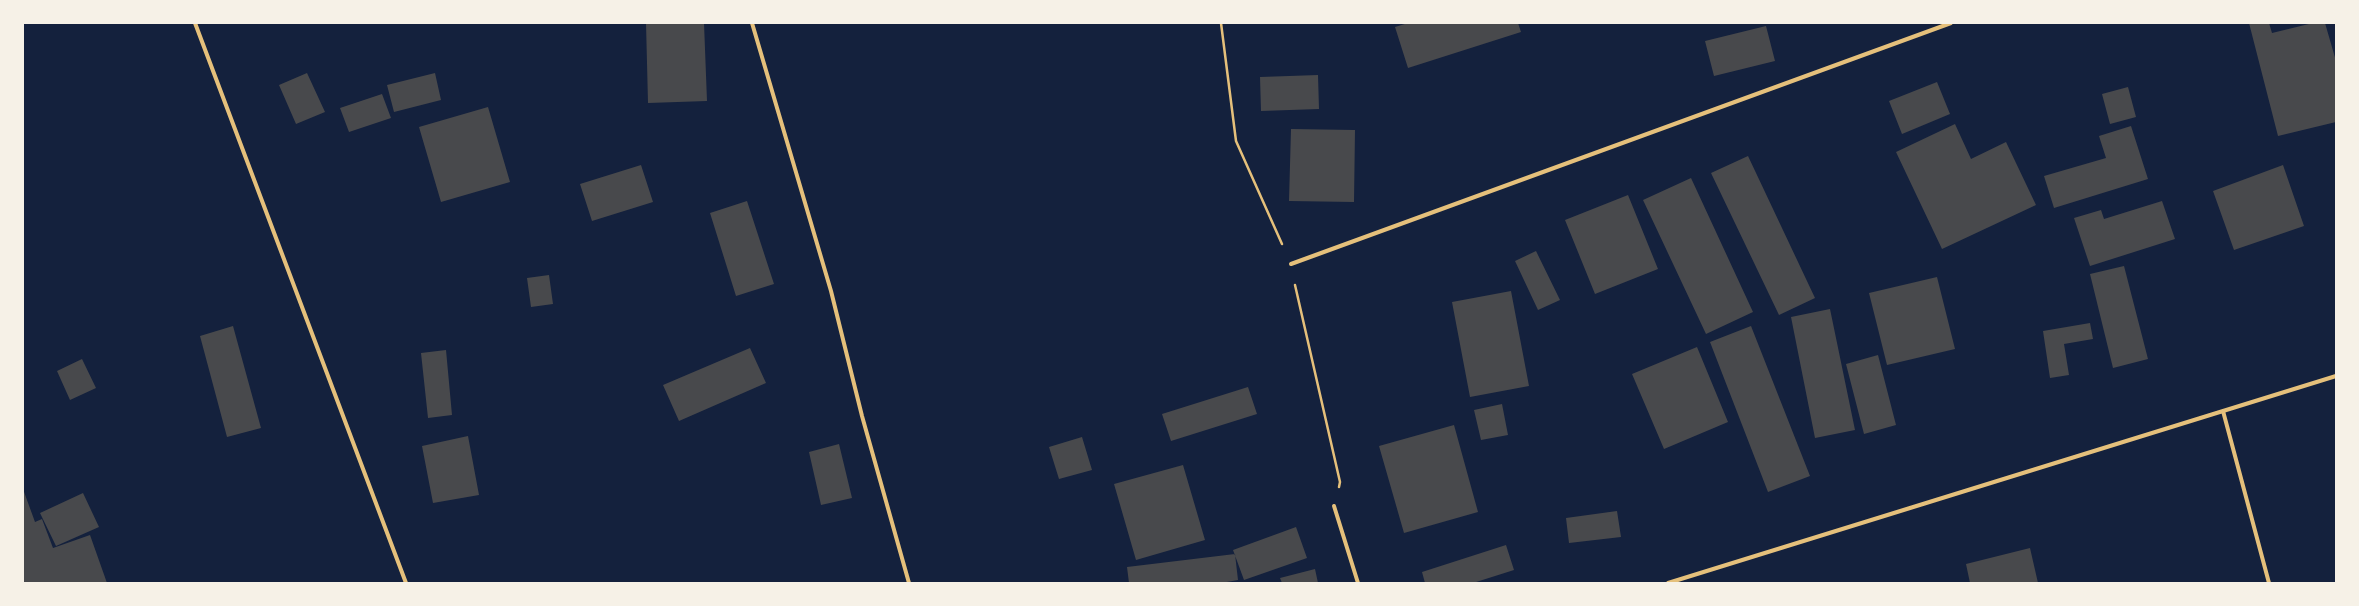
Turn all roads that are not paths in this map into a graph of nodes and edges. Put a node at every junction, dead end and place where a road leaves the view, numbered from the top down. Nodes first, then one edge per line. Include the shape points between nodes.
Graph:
1 (195, 23) edge
2 (752, 23) edge
3 (1951, 23) edge
4 (1291, 264) dead end
5 (2336, 376) edge
6 (2224, 411) junction
7 (1334, 506) dead end
8 (406, 583) edge
9 (910, 583) edge
10 (1358, 583) edge
11 (1668, 583) edge
12 (2269, 583) edge

1 - 8 street
2 - 9 street via 831,291 862,416
3 - 4 street
5 - 6 street
6 - 11 street
6 - 12 street
7 - 10 street

